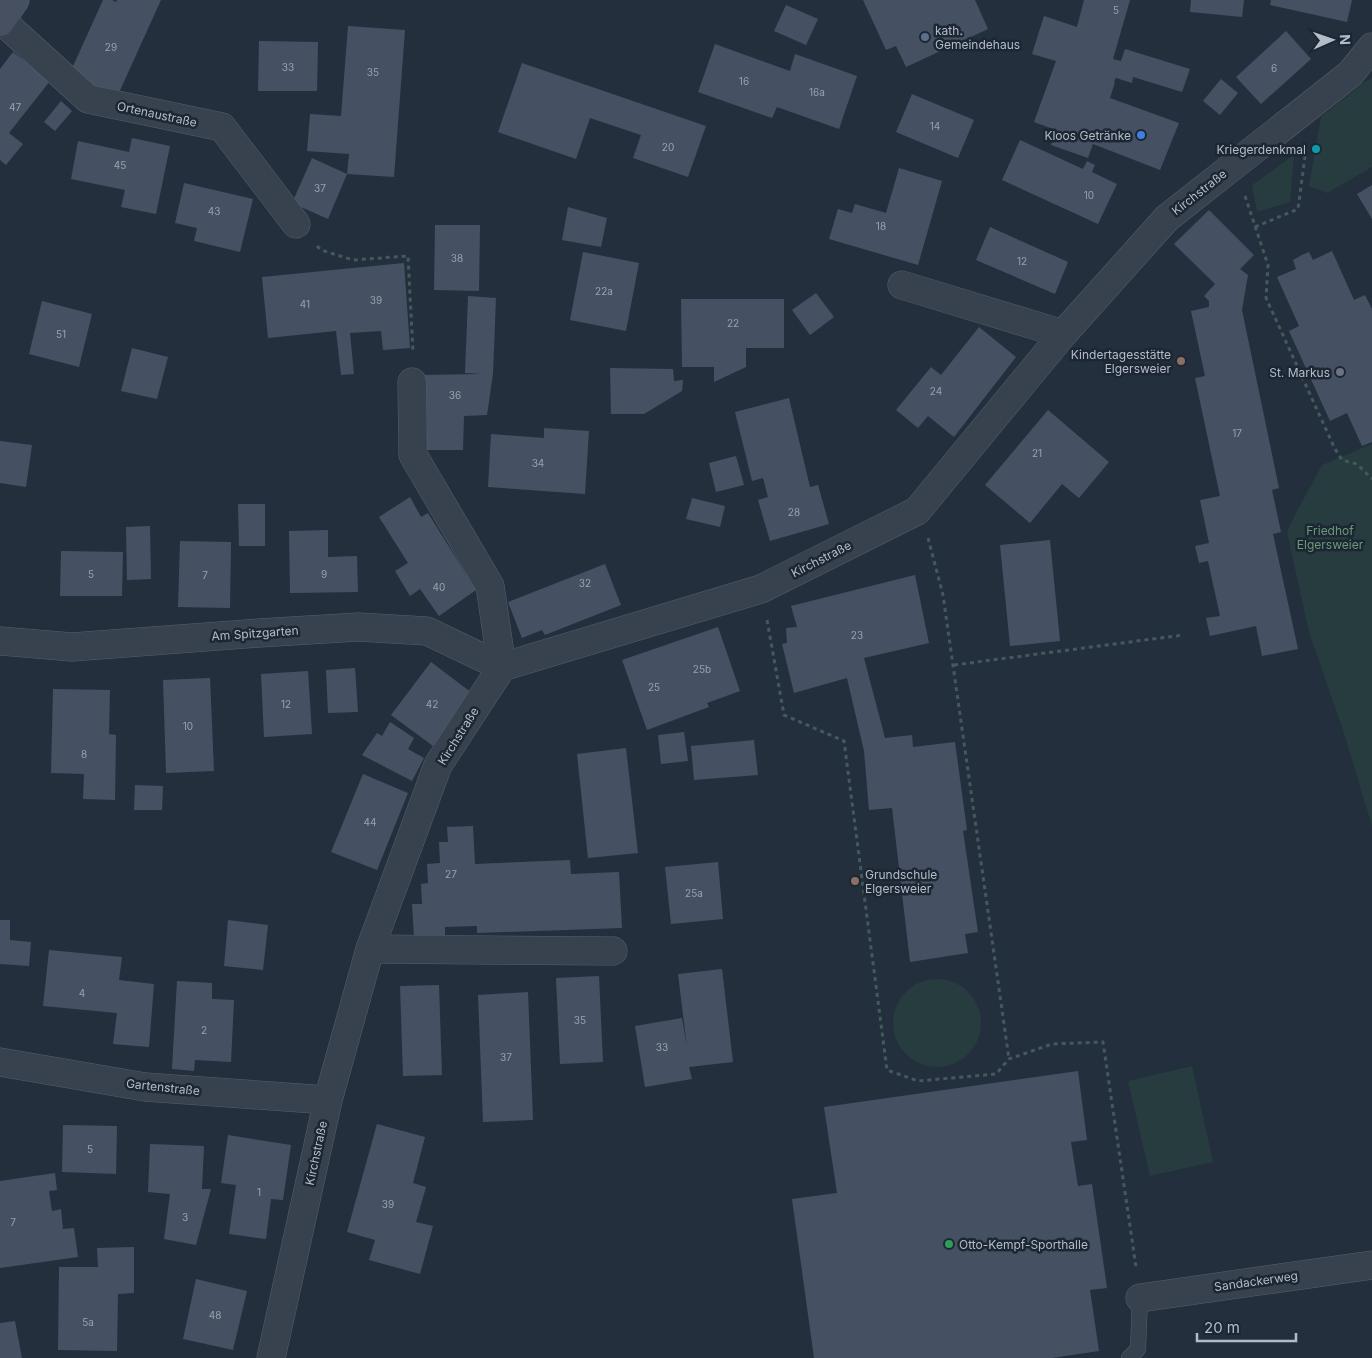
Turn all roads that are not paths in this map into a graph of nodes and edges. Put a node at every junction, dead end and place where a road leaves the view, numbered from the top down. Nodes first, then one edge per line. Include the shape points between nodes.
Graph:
1 (5, 14) edge
2 (1372, 47) edge
3 (296, 224) road end
4 (902, 285) dead end
5 (1063, 334) junction
6 (412, 382) road end
7 (0, 641) edge
8 (502, 667) junction
9 (370, 949) junction
10 (613, 951) dead end
11 (0, 1062) edge
12 (328, 1100) junction
13 (1372, 1264) edge
14 (1140, 1298) joint
15 (271, 1358) edge
16 (1129, 1358) edge

1 - 3 street, Ortenaustraße via 88,100 222,127
2 - 5 street, Kirchstraße via 1350,74 1167,218
4 - 5 street
5 - 8 street, Kirchstraße via 917,511 761,589
6 - 8 street via 413,455 490,586
7 - 8 street, Am Spitzgarten via 72,648 358,627 427,631
8 - 9 street, Kirchstraße via 438,765
9 - 10 street
9 - 12 street, Kirchstraße
11 - 12 street, Gartenstraße via 145,1086
12 - 15 street, Kirchstraße
13 - 14 street, Sandackerweg
14 - 16 lane via 1138,1349

